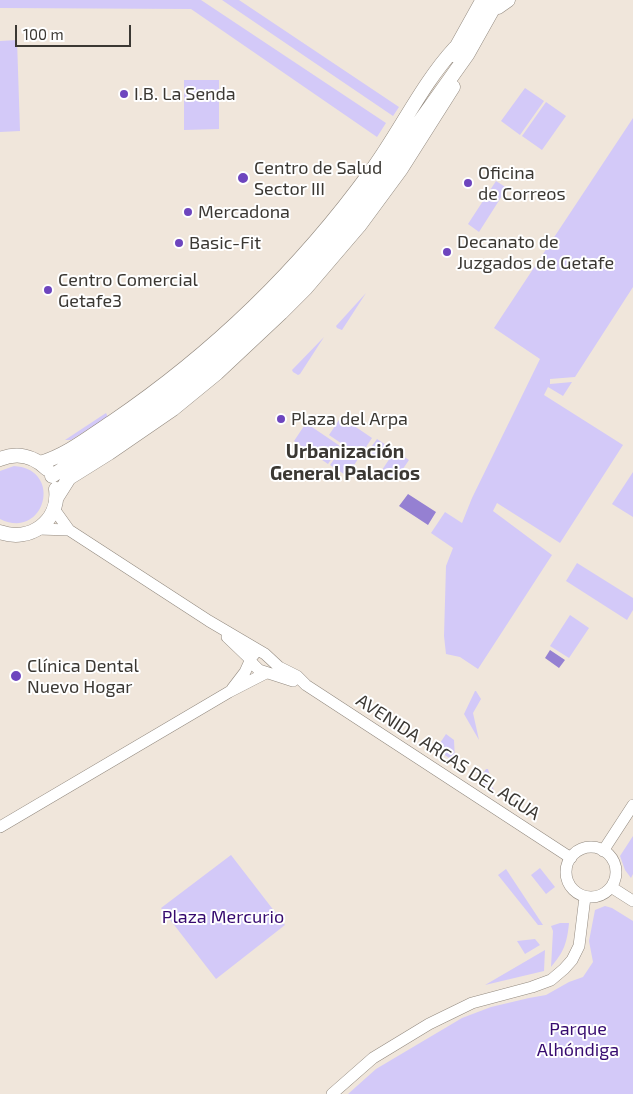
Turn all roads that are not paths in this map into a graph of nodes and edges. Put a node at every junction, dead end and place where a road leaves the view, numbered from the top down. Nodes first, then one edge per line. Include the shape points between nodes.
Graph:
1 (508, 0) edge
2 (486, 3) edge
3 (461, 51) junction
4 (0, 459) edge
5 (40, 463) junction
6 (52, 476) junction
7 (55, 503) junction
8 (39, 529) junction
9 (69, 530) junction
10 (0, 532) edge
11 (209, 621) junction
12 (260, 651) junction
13 (250, 660) junction
14 (269, 670) junction
15 (229, 692) junction
16 (633, 805) edge
17 (0, 827) edge
18 (603, 851) junction
19 (571, 858) junction
20 (611, 887) junction
21 (585, 896) junction
22 (633, 901) edge
23 (332, 1094) edge

1 - 2 main road via 505,4
2 - 3 main road
3 - 5 main road via 440,64 372,169 291,268 258,302 206,350 148,396 82,442
3 - 6 main road via 415,127 371,190 305,271 213,360 162,401
3 - 7 main road via 460,76 424,136 359,226 306,288 217,373 154,423 69,478
4 - 5 main road via 18,455
5 - 6 main road
6 - 7 main road via 56,486
7 - 8 main road via 48,520
7 - 9 street
8 - 9 street
8 - 10 main road via 23,535
9 - 11 street
11 - 12 street
11 - 13 street
12 - 13 street
12 - 14 street via 271,659
13 - 14 street via 259,670
13 - 15 street
14 - 15 street
14 - 19 street, AVENIDA ARCAS DEL AGUA via 306,685
15 - 17 street
16 - 18 street
18 - 19 street via 582,849
18 - 20 street via 614,862 616,870
19 - 21 street via 566,873 568,881 571,888
20 - 21 street via 600,896
20 - 22 street
21 - 23 street via 579,946 568,964 551,980 472,1003 429,1024 374,1058

